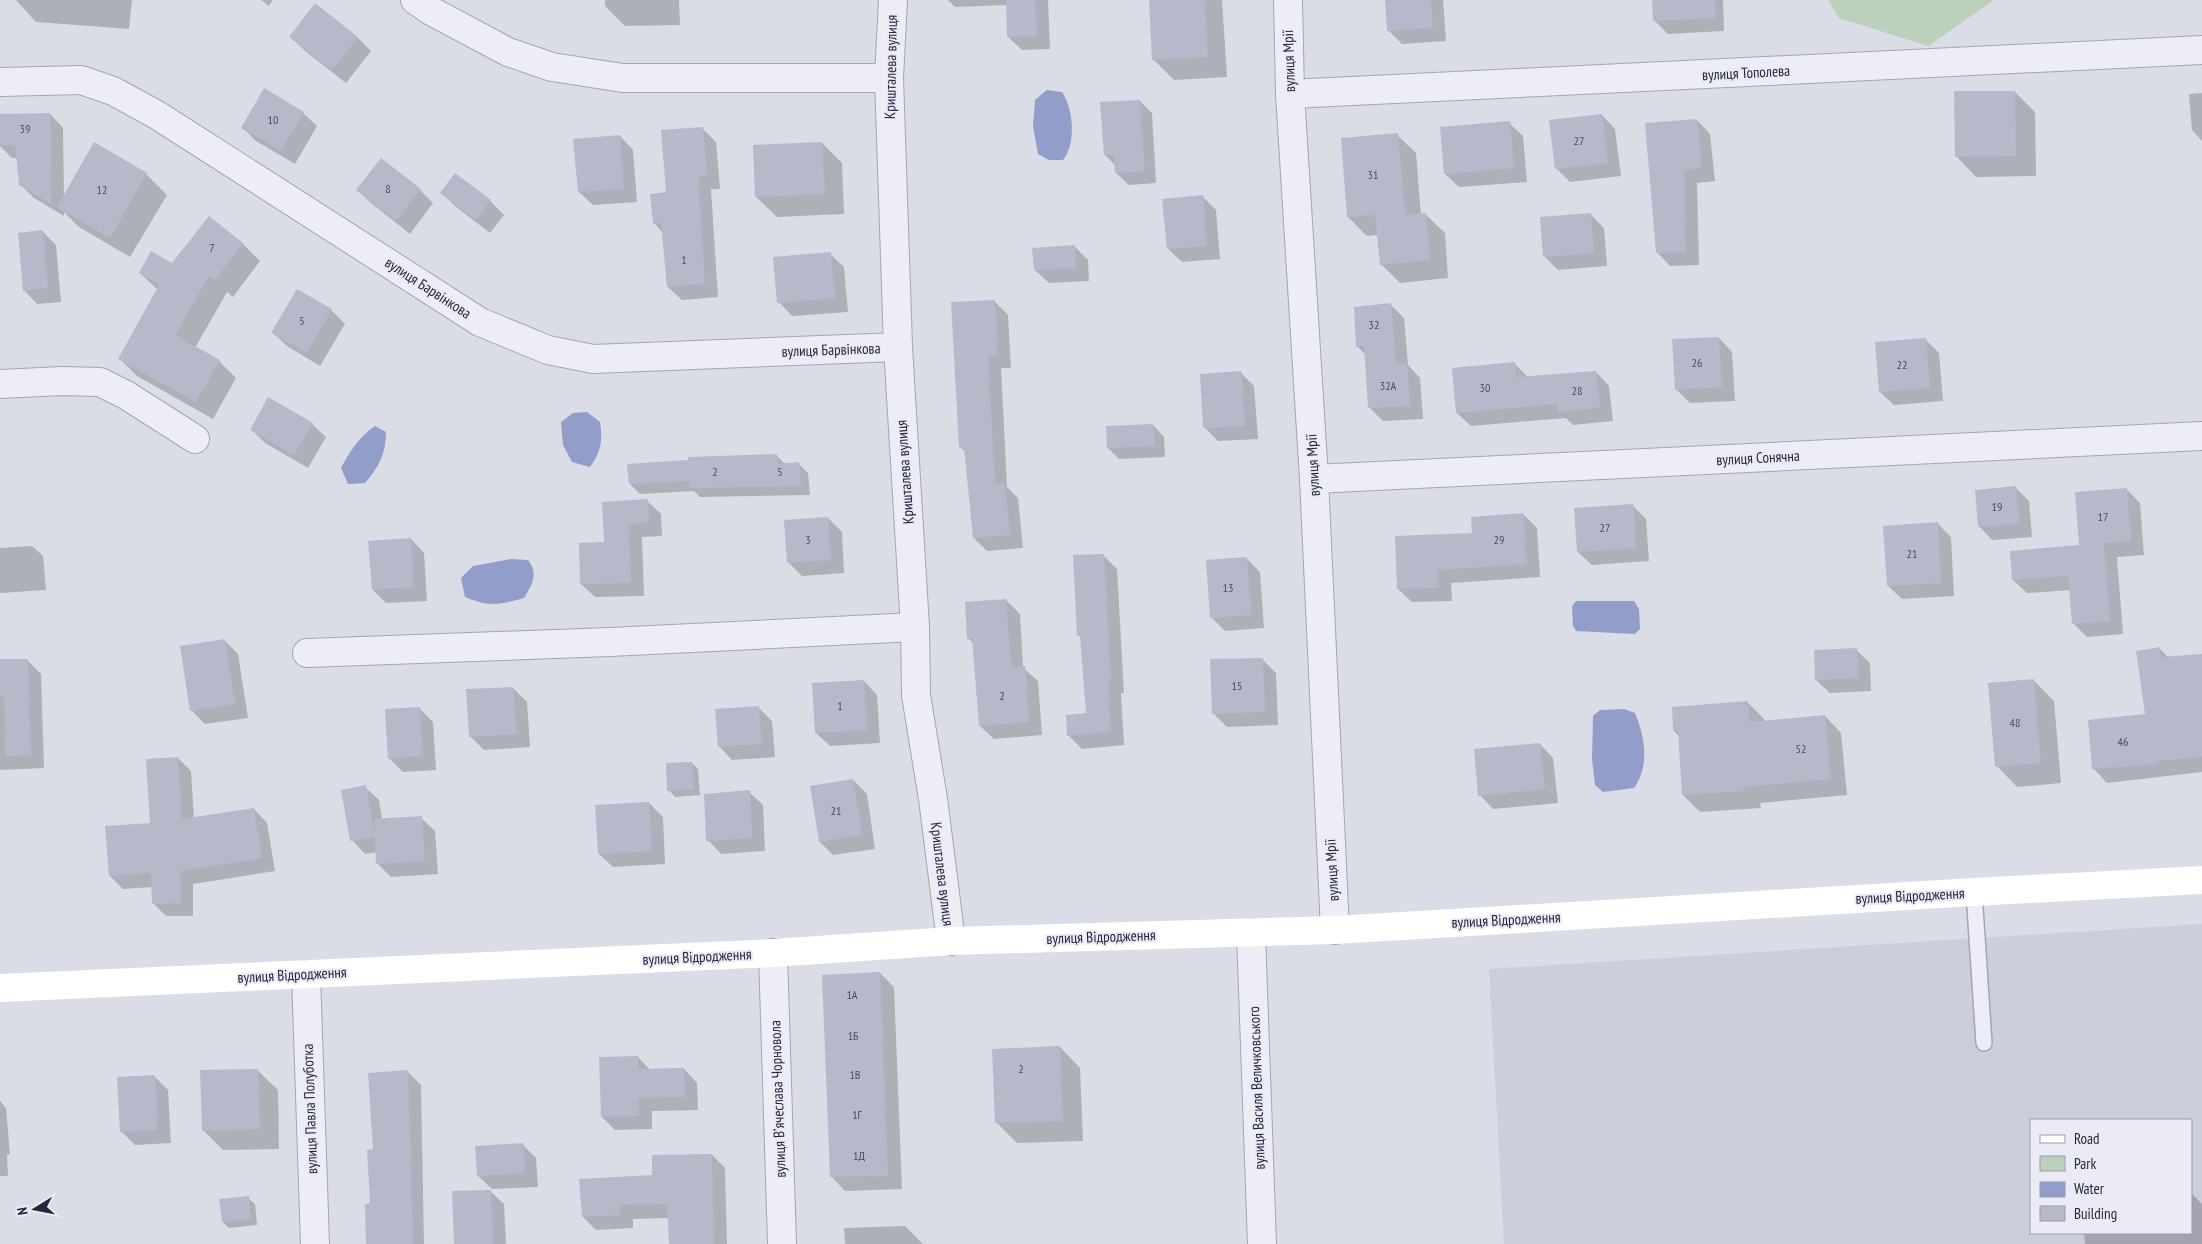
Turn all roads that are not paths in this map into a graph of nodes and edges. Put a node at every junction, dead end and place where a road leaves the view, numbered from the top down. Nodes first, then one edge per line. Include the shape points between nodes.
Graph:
1 (414, 0) edge
2 (893, 0) edge
3 (1288, 0) edge
4 (2202, 50) edge
5 (889, 78) junction
6 (0, 82) edge
7 (1290, 94) junction
8 (898, 347) junction
9 (0, 384) edge
10 (2202, 436) edge
11 (196, 439) dead end
12 (1314, 479) junction
13 (915, 628) junction
14 (308, 653) dead end
15 (2202, 880) edge
16 (1974, 892) junction
17 (1335, 930) junction
18 (1252, 933) junction
19 (951, 941) junction
20 (773, 953) junction
21 (306, 975) junction
22 (0, 988) edge
23 (1984, 1044) dead end
24 (315, 1244) edge
25 (782, 1244) edge
26 (1262, 1244) edge

1 - 5 street via 508,52 552,67 623,78
2 - 5 street, Кришталева вулиця
3 - 7 street, вулиця Мрії
4 - 7 street, вулиця Тополева
5 - 8 street, Кришталева вулиця
6 - 8 street, вулиця Барвінкова via 81,80 113,91 165,120 480,322 548,350 593,359
7 - 12 street, вулиця Мрії
8 - 13 street, Кришталева вулиця
9 - 11 street via 100,382
10 - 12 street, вулиця Сонячна
12 - 17 street, вулиця Мрії
13 - 14 street
13 - 19 street, Кришталева вулиця via 916,695
15 - 16 street, вулиця Відродження
16 - 17 street, вулиця Відродження
16 - 23 lane
17 - 18 street, вулиця Відродження
18 - 19 street, вулиця Відродження
18 - 26 street, вулиця Василя Величковського
19 - 20 street, вулиця Відродження
20 - 21 street, вулиця Відродження
20 - 25 street, вулиця Вʼячеслава Чорновола
21 - 22 street, вулиця Відродження
21 - 24 street, вулиця Павла Полуботка

